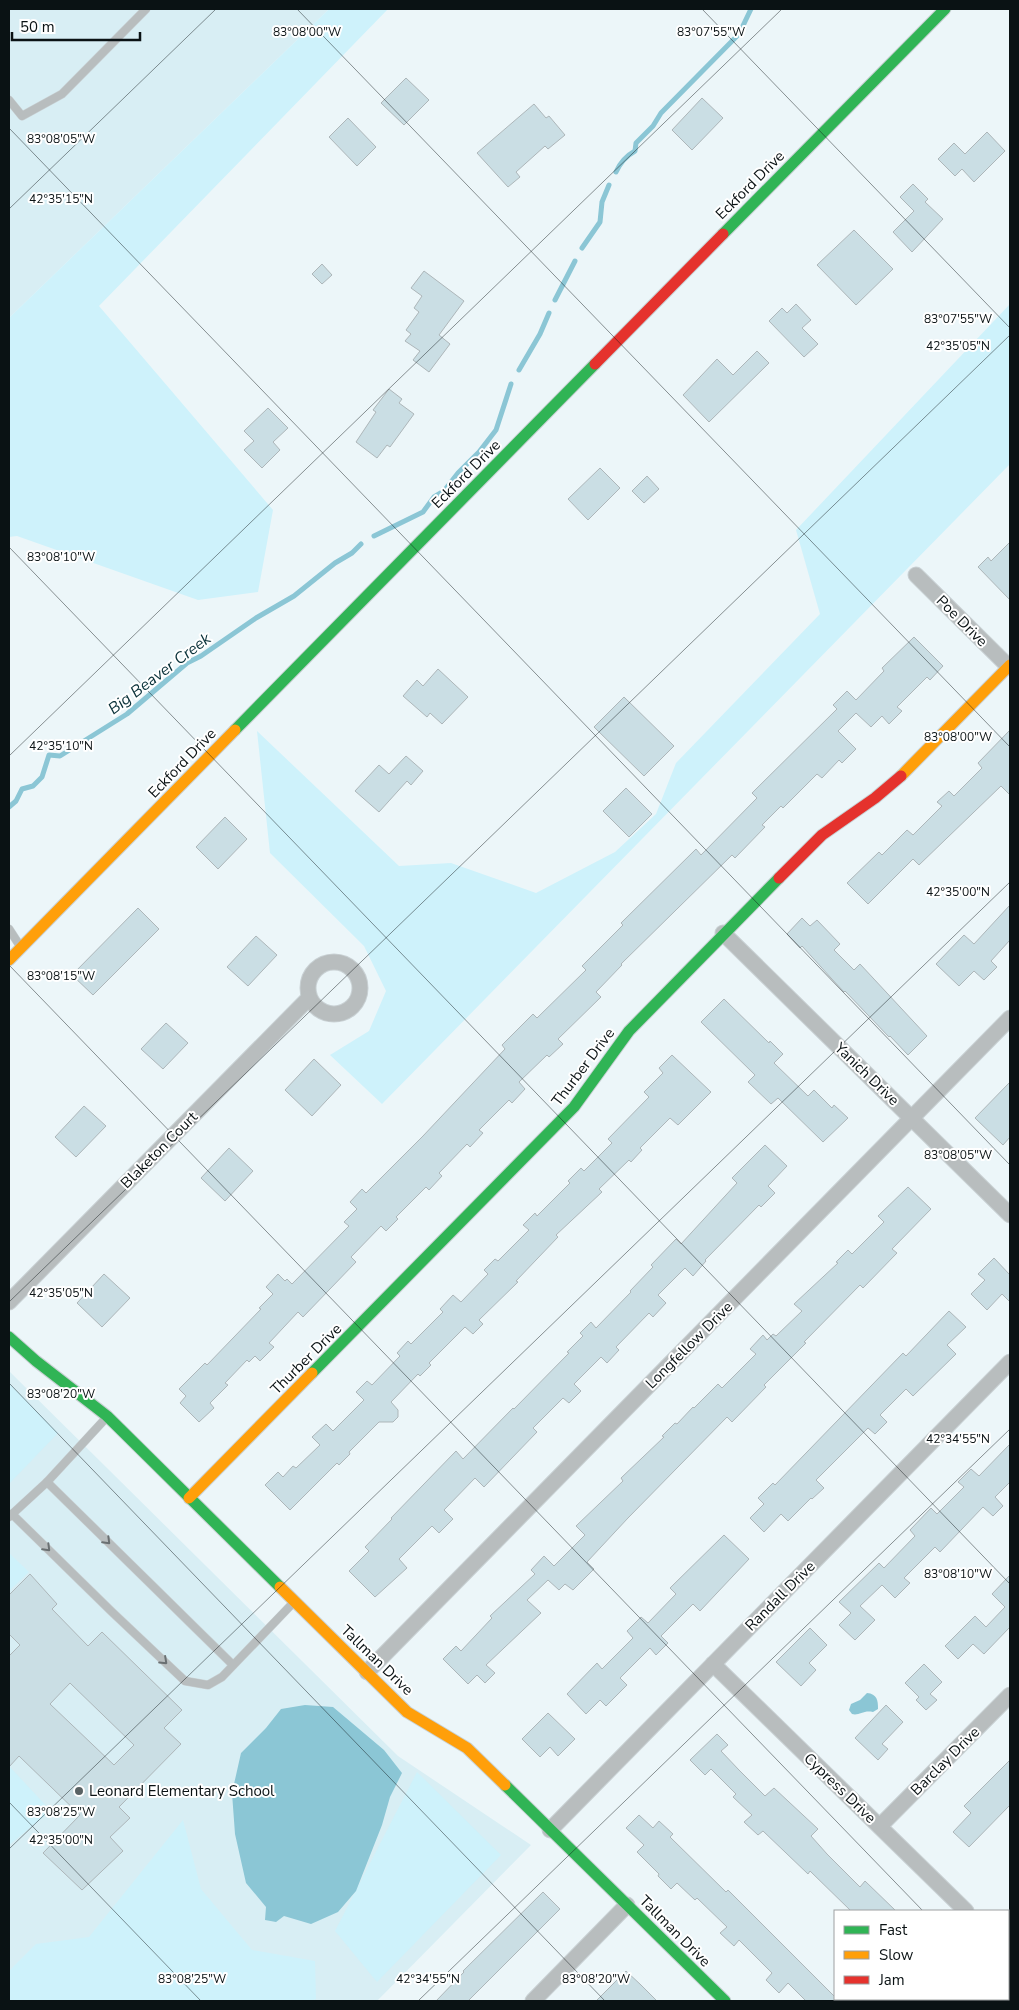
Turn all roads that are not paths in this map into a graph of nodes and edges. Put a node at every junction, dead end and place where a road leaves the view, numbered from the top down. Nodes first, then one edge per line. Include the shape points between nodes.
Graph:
1 (146, 9) edge
2 (945, 9) edge
3 (9, 100) edge
4 (916, 575) dead end
5 (1010, 666) edge
6 (9, 930) edge
7 (723, 933) junction
8 (21, 948) junction
9 (9, 960) edge
10 (309, 998) dead end
11 (1010, 1018) edge
12 (912, 1118) junction
13 (1010, 1215) edge
14 (9, 1302) edge
15 (9, 1337) edge
16 (1010, 1362) edge
17 (107, 1416) junction
18 (47, 1482) junction
19 (189, 1498) junction
20 (10, 1515) edge
21 (295, 1601) junction
22 (712, 1664) junction
23 (233, 1665) junction
24 (367, 1672) junction
25 (1010, 1695) edge
26 (880, 1826) junction
27 (550, 1830) junction
28 (627, 1905) junction
29 (965, 1910) edge
30 (533, 2001) edge
31 (725, 2001) edge

1 - 3 lane via 62,94 22,116
2 - 8 street, Eckford Drive
4 - 5 street, Poe Drive
5 - 7 street, Thurber Drive via 896,781 822,835
6 - 8 lane
7 - 12 street, Yanich Drive
7 - 19 street, Thurber Drive via 629,1031 574,1108
8 - 9 street, Eckford Drive
10 - 14 street, Blaketon Court
11 - 12 street, Longfellow Drive
12 - 13 street, Yanich Drive
12 - 24 street, Longfellow Drive
15 - 17 street, Tallman Drive via 36,1362
16 - 22 street, Randall Drive
17 - 18 lane
17 - 19 street, Tallman Drive
18 - 20 lane
18 -> 23 lane
19 - 21 street, Tallman Drive
20 -> 23 lane via 185,1681 208,1685
21 - 23 lane
21 - 24 street, Tallman Drive
22 - 26 street, Cypress Drive
22 - 27 street, Randall Drive
24 - 27 street, Tallman Drive via 416,1719 467,1748
25 - 26 street, Barclay Drive
26 - 29 street, Cypress Drive
27 - 28 street, Tallman Drive
28 - 30 street
28 - 31 street, Tallman Drive

